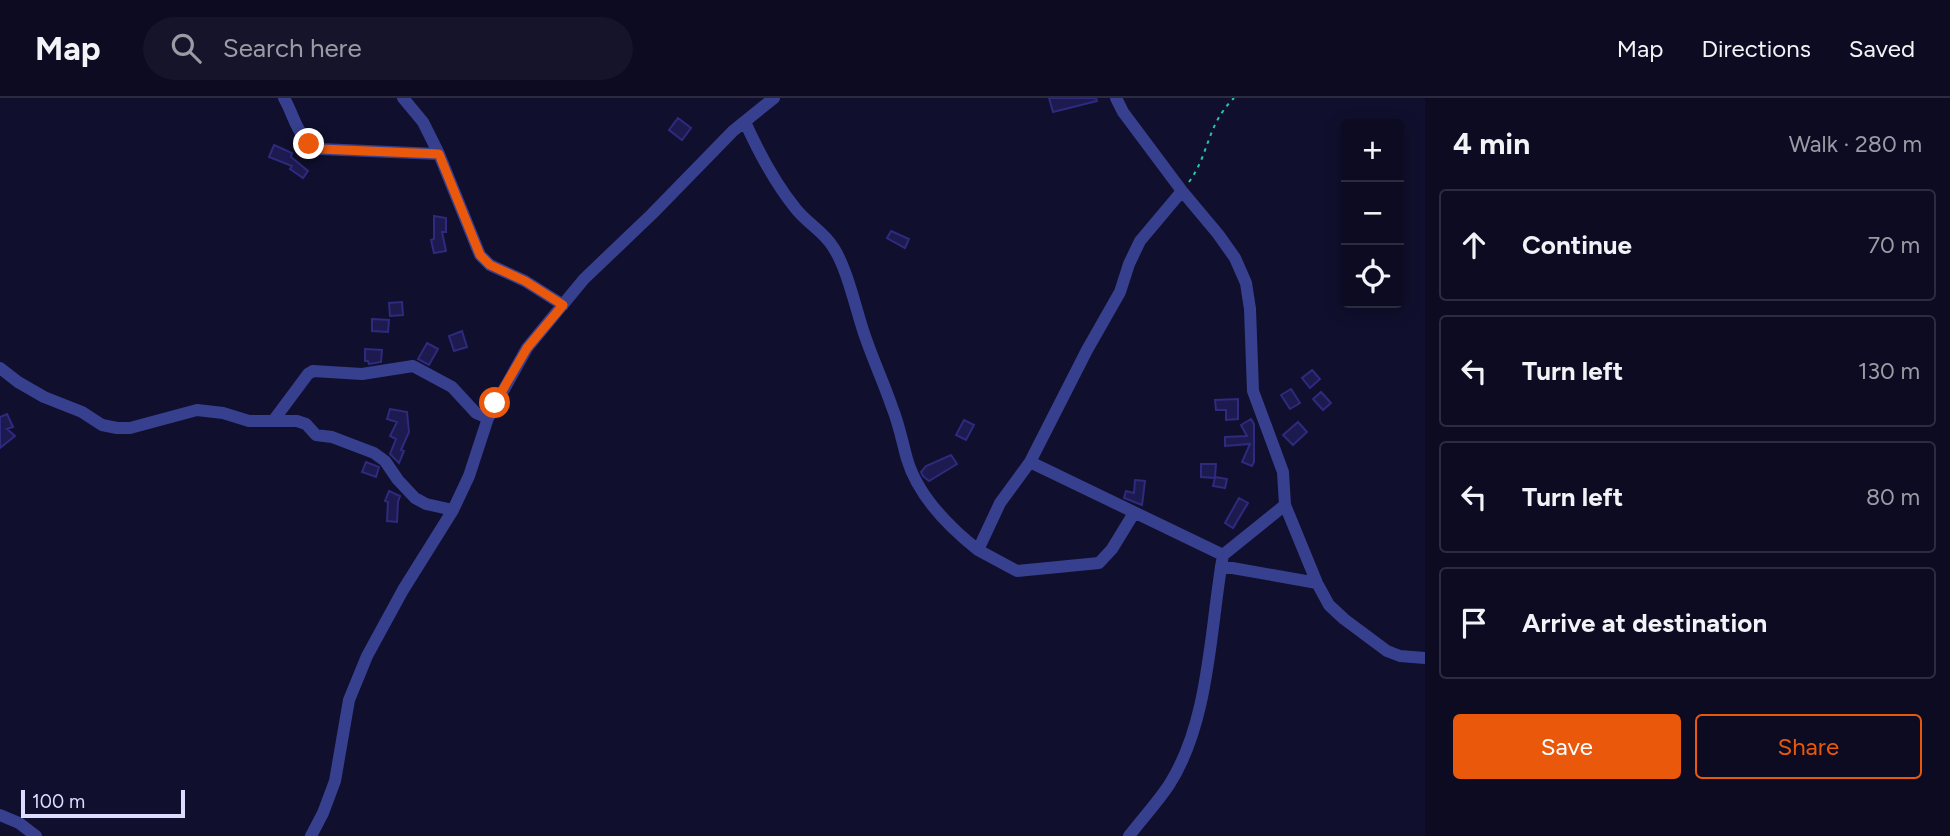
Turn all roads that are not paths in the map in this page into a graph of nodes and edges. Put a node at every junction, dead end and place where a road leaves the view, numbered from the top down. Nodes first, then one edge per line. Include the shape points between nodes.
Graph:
1 (284, 98) edge
2 (403, 98) edge
3 (774, 98) edge
4 (1116, 98) edge
5 (745, 122) junction
6 (439, 154) junction
7 (1182, 191) junction
8 (563, 305) junction
9 (0, 368) edge
10 (488, 418) junction
11 (273, 421) junction
12 (1030, 462) junction
13 (1285, 505) junction
14 (453, 510) junction
15 (1134, 513) junction
16 (978, 550) junction
17 (1222, 561) junction
18 (1317, 583) junction
19 (1425, 658) edge
20 (0, 814) edge
21 (36, 836) edge
22 (312, 836) edge
23 (1129, 836) edge

1 - 6 street via 302,137 320,149
2 - 6 street via 423,122
3 - 5 street
4 - 7 street
5 - 8 street
5 - 16 street via 772,177 796,210 833,245 916,482 959,535
6 - 8 street via 480,255
7 - 12 street via 1140,241 1120,292
7 - 13 street via 1219,234 1246,283 1253,391 1283,472
8 - 10 street via 527,348
9 - 11 street via 44,397 117,428 197,410
10 - 11 street via 476,413 452,387 409,366 362,373 308,373
10 - 14 street
11 - 14 street via 297,421 316,435 374,453 415,498
12 - 15 street
12 - 16 street via 1000,503
13 - 17 street
13 - 18 street
14 - 22 street via 367,656 349,700 335,781
15 - 16 street via 1103,561 1094,564 1017,571
15 - 17 street
17 - 18 street
17 - 23 street via 1193,733 1170,784
18 - 19 street via 1329,605 1387,651
20 - 21 street

